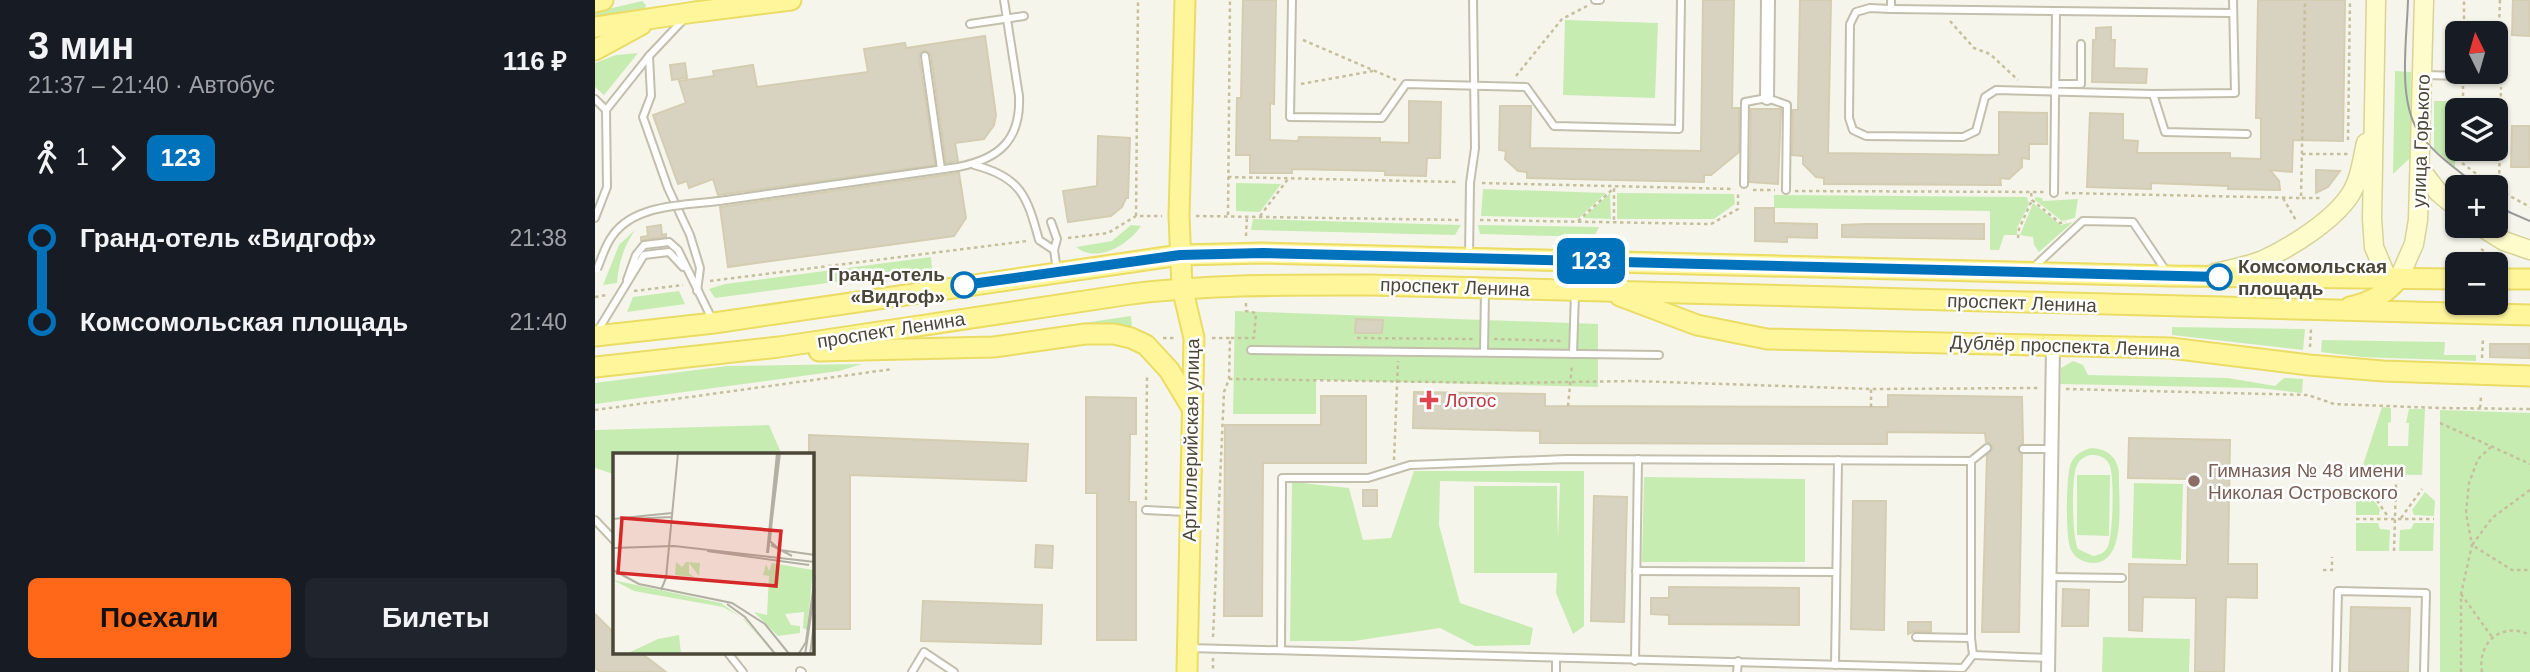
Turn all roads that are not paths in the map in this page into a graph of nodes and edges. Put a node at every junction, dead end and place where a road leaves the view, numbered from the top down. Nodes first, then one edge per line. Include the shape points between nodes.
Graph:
1 (603, 0) edge
2 (791, 0) edge
3 (1004, 0) edge
4 (1185, 0) edge
5 (1292, 0) edge
6 (1473, 0) edge
7 (1681, 0) edge
8 (1768, 0) edge
9 (1891, 0) edge
10 (2233, 0) edge
11 (2376, 0) edge
12 (2424, 0) edge
13 (595, 2) edge
14 (694, 8) edge
15 (1891, 9) junction
16 (2056, 12) junction
17 (2232, 13) junction
18 (1024, 16) dead end
19 (655, 18) junction
20 (1007, 18) junction
21 (969, 24) dead end
22 (595, 27) edge
23 (2081, 44) dead end
24 (595, 50) edge
25 (649, 56) junction
26 (925, 56) dead end
27 (2423, 75) junction
28 (2445, 76) edge
29 (2057, 84) junction
30 (1475, 86) junction
31 (2056, 92) junction
32 (2153, 94) junction
33 (1767, 98) junction
34 (596, 100) edge
35 (606, 110) junction
36 (2374, 113) junction
37 (2247, 134) dead end
38 (972, 164) junction
39 (941, 169) junction
40 (2421, 170) junction
41 (1747, 187) road end
42 (1786, 190) road end
43 (2054, 193) road end
44 (2445, 198) edge
45 (595, 218) edge
46 (1051, 222) dead end
47 (2499, 238) edge
48 (1054, 250) junction
49 (2530, 250) edge
50 (1180, 255) junction
51 (1468, 259) junction
52 (596, 271) edge
53 (1057, 272) junction
54 (2029, 272) junction
55 (2169, 276) junction
56 (2202, 276) junction
57 (2445, 279) edge
58 (2508, 279) edge
59 (2530, 279) edge
60 (2393, 281) junction
61 (696, 283) junction
62 (1182, 287) junction
63 (1485, 289) junction
64 (1575, 290) junction
65 (1606, 291) junction
66 (2325, 311) junction
67 (2436, 314) junction
68 (2530, 315) edge
69 (714, 323) junction
70 (595, 336) edge
71 (2053, 346) junction
72 (779, 347) junction
73 (1251, 350) dead end
74 (1484, 352) junction
75 (1573, 354) junction
76 (1658, 355) dead end
77 (595, 367) edge
78 (2530, 376) edge
79 (1192, 408) junction
80 (1987, 448) dead end
81 (2022, 449) dead end
82 (2052, 449) junction
83 (1637, 459) junction
84 (1838, 460) junction
85 (1971, 461) junction
86 (1146, 510) road end
87 (1190, 512) junction
88 (595, 520) edge
89 (613, 539) edge
90 (1636, 571) junction
91 (1836, 572) junction
92 (2048, 577) junction
93 (2122, 578) dead end
94 (1916, 637) dead end
95 (1971, 638) junction
96 (1187, 648) junction
97 (1282, 649) junction
98 (729, 654) edge
99 (1973, 655) junction
100 (2048, 658) junction
101 (1556, 659) junction
102 (1635, 661) junction
103 (1738, 661) junction
104 (1835, 665) junction
105 (743, 672) edge
106 (912, 672) edge
107 (954, 672) edge
108 (1187, 672) edge
109 (1556, 672) edge
110 (1737, 672) edge
111 (2048, 672) edge
112 (2336, 672) edge
113 (2424, 672) edge

1 - 13 main road
2 - 14 main road
3 - 20 lane
4 - 50 main road, Артиллерийская улица
5 - 30 lane via 1290,117 1382,118 1406,84
6 - 30 lane
7 - 30 lane via 1679,129 1554,126 1526,87
8 - 33 street
9 - 15 lane
10 - 17 lane
11 - 36 main road
12 - 27 main road, улица Горького
14 - 19 main road
14 - 25 lane
15 - 16 lane
15 - 31 lane via 1856,12 1850,24 1849,118 1853,130 1866,136 1963,138 1976,131 1985,97 1996,90
16 - 17 lane
16 - 29 lane
17 - 32 lane via 2235,93
18 - 20 lane
19 - 22 main road
19 - 24 main road
20 - 21 lane
20 - 38 lane via 1019,96 1017,121 1004,147
23 - 29 lane via 2081,84
25 - 35 lane
25 - 61 lane via 651,96 644,127 690,235 700,268
26 - 39 lane
27 - 28 lane
27 - 40 main road, улица Горького
29 - 31 lane
30 - 51 lane
31 - 32 lane
31 - 43 lane
32 - 37 lane via 2165,132
33 - 41 lane via 1745,102
33 - 42 lane via 1787,105
34 - 35 lane
35 - 45 lane via 608,179
36 - 56 main road via 2357,181 2333,214 2261,261
36 - 60 main road via 2374,247
38 - 39 lane
38 - 48 lane via 1015,184 1026,198 1039,240
39 - 52 lane, bridge via 666,208 634,217 614,233
40 - 44 main road
40 - 60 main road, улица Горького via 2414,244
46 - 48 lane via 1057,239
47 - 49 main road
48 - 53 lane
50 - 51 main road, проспект Ленина
50 - 53 main road, проспект Ленина
50 - 62 main road, Артиллерийская улица
51 - 54 main road, проспект Ленина
53 - 69 main road, проспект Ленина
54 - 55 main road, проспект Ленина
54 - 55 lane via 2083,221 2133,222
55 - 56 main road, проспект Ленина
56 - 60 main road, проспект Ленина
57 - 60 main road, проспект Ленина
58 - 59 main road
60 - 66 main road via 2381,296 2367,303
60 - 67 main road via 2400,296
61 - 69 lane
61 - 70 lane via 669,242 644,245
62 - 63 main road, проспект Ленина
62 - 72 main road, проспект Ленина
62 - 79 main road, Артиллерийская улица via 1194,338
63 - 64 main road, проспект Ленина
63 - 74 lane
64 - 65 main road, проспект Ленина
64 - 75 lane
65 - 66 main road, проспект Ленина
65 - 71 main road, Дублёр проспекта Ленина via 1697,325 1767,339
66 - 67 main road, проспект Ленина
67 - 68 main road, проспект Ленина
69 - 70 main road, проспект Ленина
71 - 78 main road, Дублёр проспекта Ленина via 2170,348 2383,371
71 - 82 street
72 - 77 main road, проспект Ленина
72 - 79 main road via 825,352 994,347 1099,333 1146,345 1169,370
73 - 74 lane
74 - 75 lane
75 - 76 lane
79 - 87 main road, Артиллерийская улица
80 - 85 lane
81 - 82 lane
82 - 92 street
83 - 84 lane
83 - 90 lane
83 - 97 lane via 1411,465 1368,478 1282,478
84 - 85 lane
84 - 91 lane
85 - 95 lane
86 - 87 lane
87 - 96 main road, Артиллерийская улица
88 - 89 lane
90 - 91 lane
90 - 102 lane
91 - 104 lane
92 - 93 lane
92 - 100 street
94 - 95 lane
95 - 99 lane
96 - 97 lane
96 - 108 main road, Артиллерийская улица
97 - 101 lane
98 - 105 lane
99 - 100 lane
99 - 104 lane via 1963,668
100 - 111 street
101 - 102 lane
101 - 109 lane
102 - 103 lane
103 - 104 lane
103 - 110 lane
106 - 107 lane via 923,652
112 - 113 lane via 2337,592 2426,593

